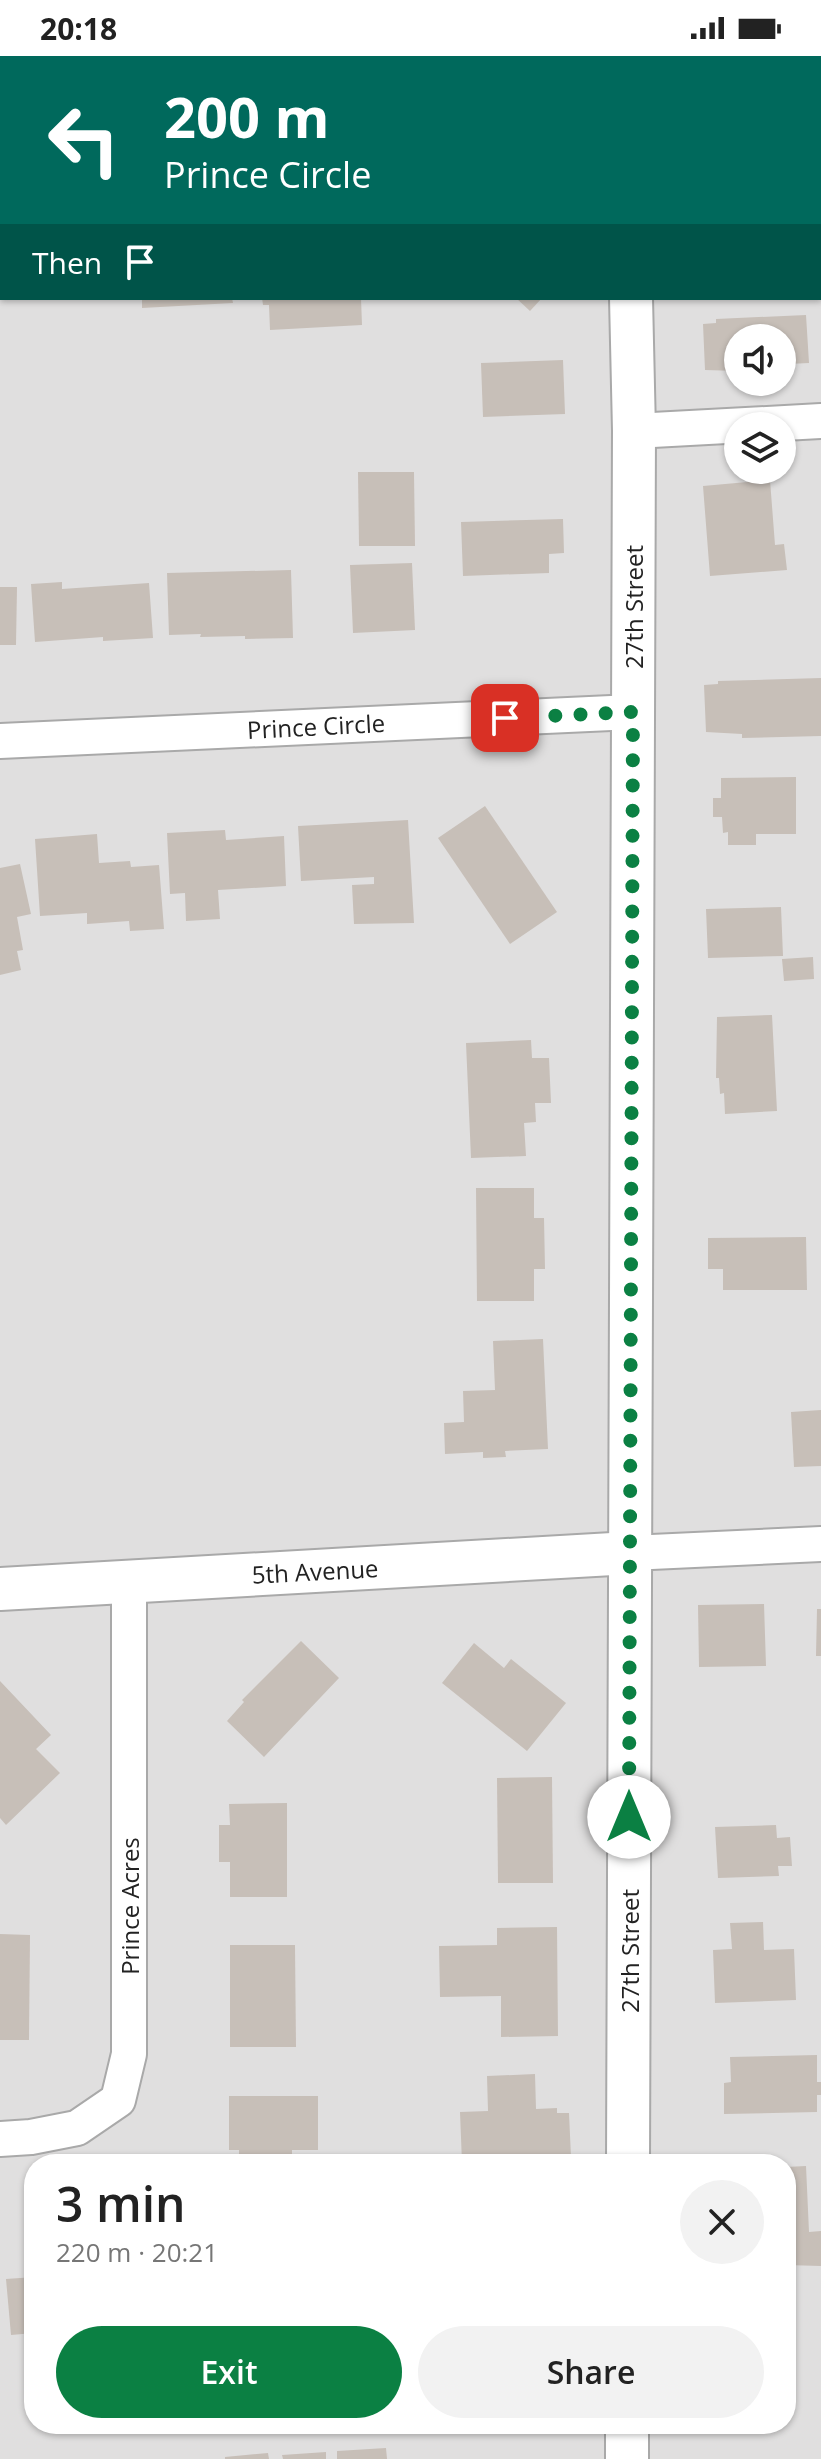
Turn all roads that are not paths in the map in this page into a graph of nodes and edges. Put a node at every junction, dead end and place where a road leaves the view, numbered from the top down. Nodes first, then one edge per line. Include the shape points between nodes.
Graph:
1 (631, 300) edge
2 (821, 421) edge
3 (634, 431) junction
4 (633, 712) junction
5 (0, 741) edge
6 (821, 1544) edge
7 (630, 1553) junction
8 (129, 1582) junction
9 (0, 1589) edge
10 (0, 2139) edge
11 (628, 2154) edge
12 (627, 2434) edge
13 (627, 2459) edge

1 - 3 street, 27th Street
2 - 3 street
3 - 4 street, 27th Street
4 - 5 street, Prince Circle
4 - 7 street, 27th Street
6 - 7 street
7 - 8 street, 5th Avenue
7 - 11 street, 27th Street
8 - 9 street, 5th Avenue
8 - 10 street, Prince Acres via 129,2054 118,2100 77,2128
12 - 13 street

